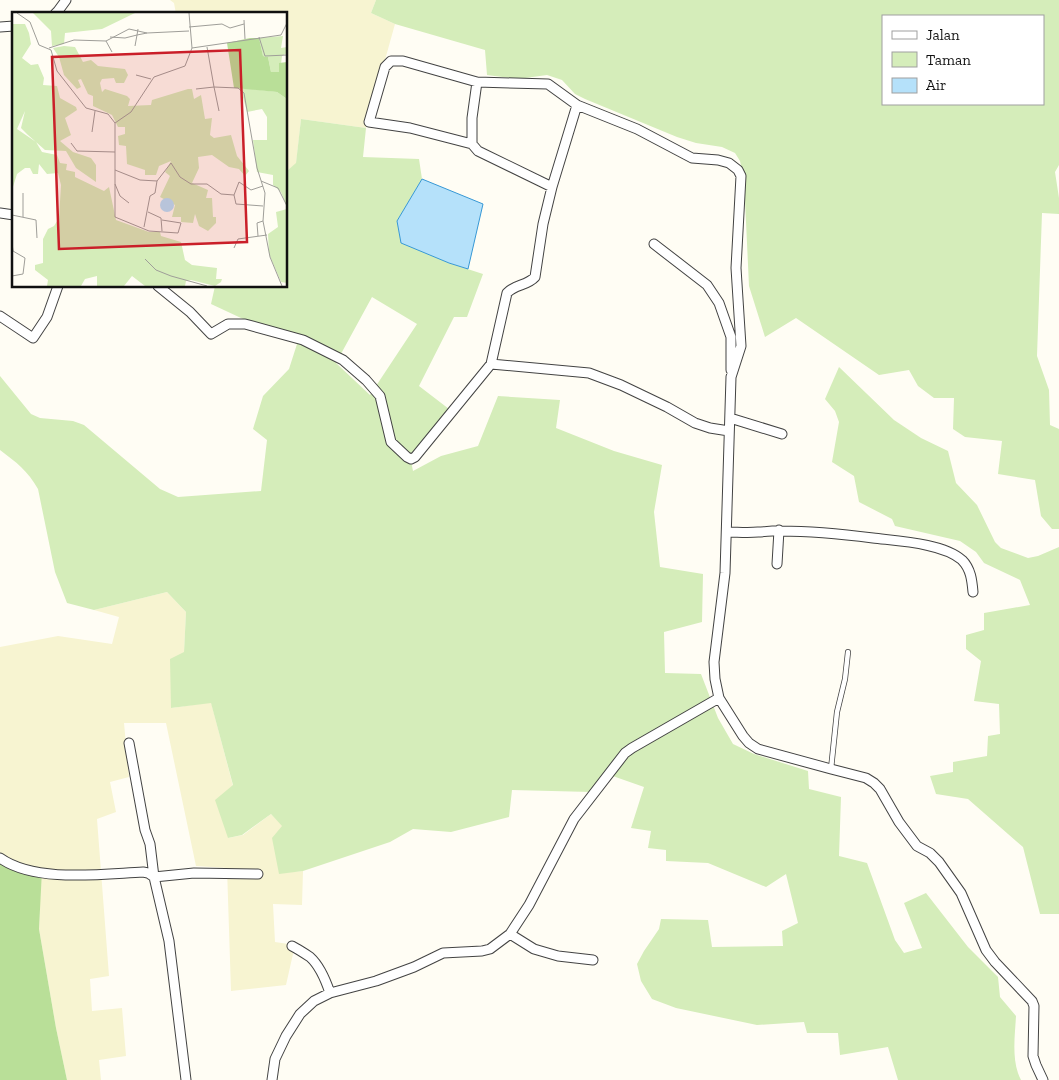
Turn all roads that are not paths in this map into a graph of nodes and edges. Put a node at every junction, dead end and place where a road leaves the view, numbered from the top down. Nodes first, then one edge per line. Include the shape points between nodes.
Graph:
1 (66, 0) edge
2 (57, 12) edge
3 (477, 82) junction
4 (577, 105) junction
5 (472, 144) junction
6 (552, 187) junction
7 (654, 244) dead end
8 (57, 288) edge
9 (160, 288) edge
10 (0, 316) edge
11 (491, 364) junction
12 (731, 378) junction
13 (730, 418) junction
14 (729, 431) junction
15 (782, 434) dead end
16 (779, 530) junction
17 (727, 532) junction
18 (776, 564) dead end
19 (972, 592) dead end
20 (848, 652) dead end
21 (719, 698) junction
22 (129, 742) dead end
23 (831, 769) junction
24 (0, 858) edge
25 (258, 874) dead end
26 (154, 877) junction
27 (510, 934) junction
28 (292, 946) dead end
29 (593, 960) dead end
30 (330, 993) junction
31 (186, 1080) edge
32 (272, 1080) edge
33 (1043, 1080) edge

1 - 2 street
3 - 4 street via 548,84
3 - 5 street
3 - 5 street via 403,61 391,61 385,67 369,122 410,128
4 - 6 street
4 - 12 street via 636,129 692,158 718,160 738,170 741,176 736,268 741,346
5 - 6 street via 478,151
6 - 11 street via 535,277 507,293
7 - 12 street via 707,285 719,304 730,337
8 - 10 street via 47,317 33,338
9 - 11 street via 211,334 228,324 245,324 303,340 344,360 380,396 391,442 411,459
11 - 14 street via 589,373 668,407 695,424
12 - 13 street
13 - 14 street
13 - 15 street
14 - 17 street
16 - 17 street
16 - 18 street
16 - 19 street via 840,534 937,548 962,560 972,579
17 - 21 street via 714,662
20 - 23 lane
21 - 23 street via 743,736 758,749
21 - 27 street via 625,754 574,819
22 - 26 street
23 - 33 street via 874,783 917,846 940,862 961,894 986,950 1032,1001 1033,1056
24 - 26 street via 20,869 41,873 142,872
25 - 26 street via 194,873
26 - 31 street via 169,941
27 - 29 street via 534,949
27 - 30 street via 490,949 443,953 376,981
28 - 30 street via 310,957
30 - 32 street via 314,1001 300,1014 275,1059

